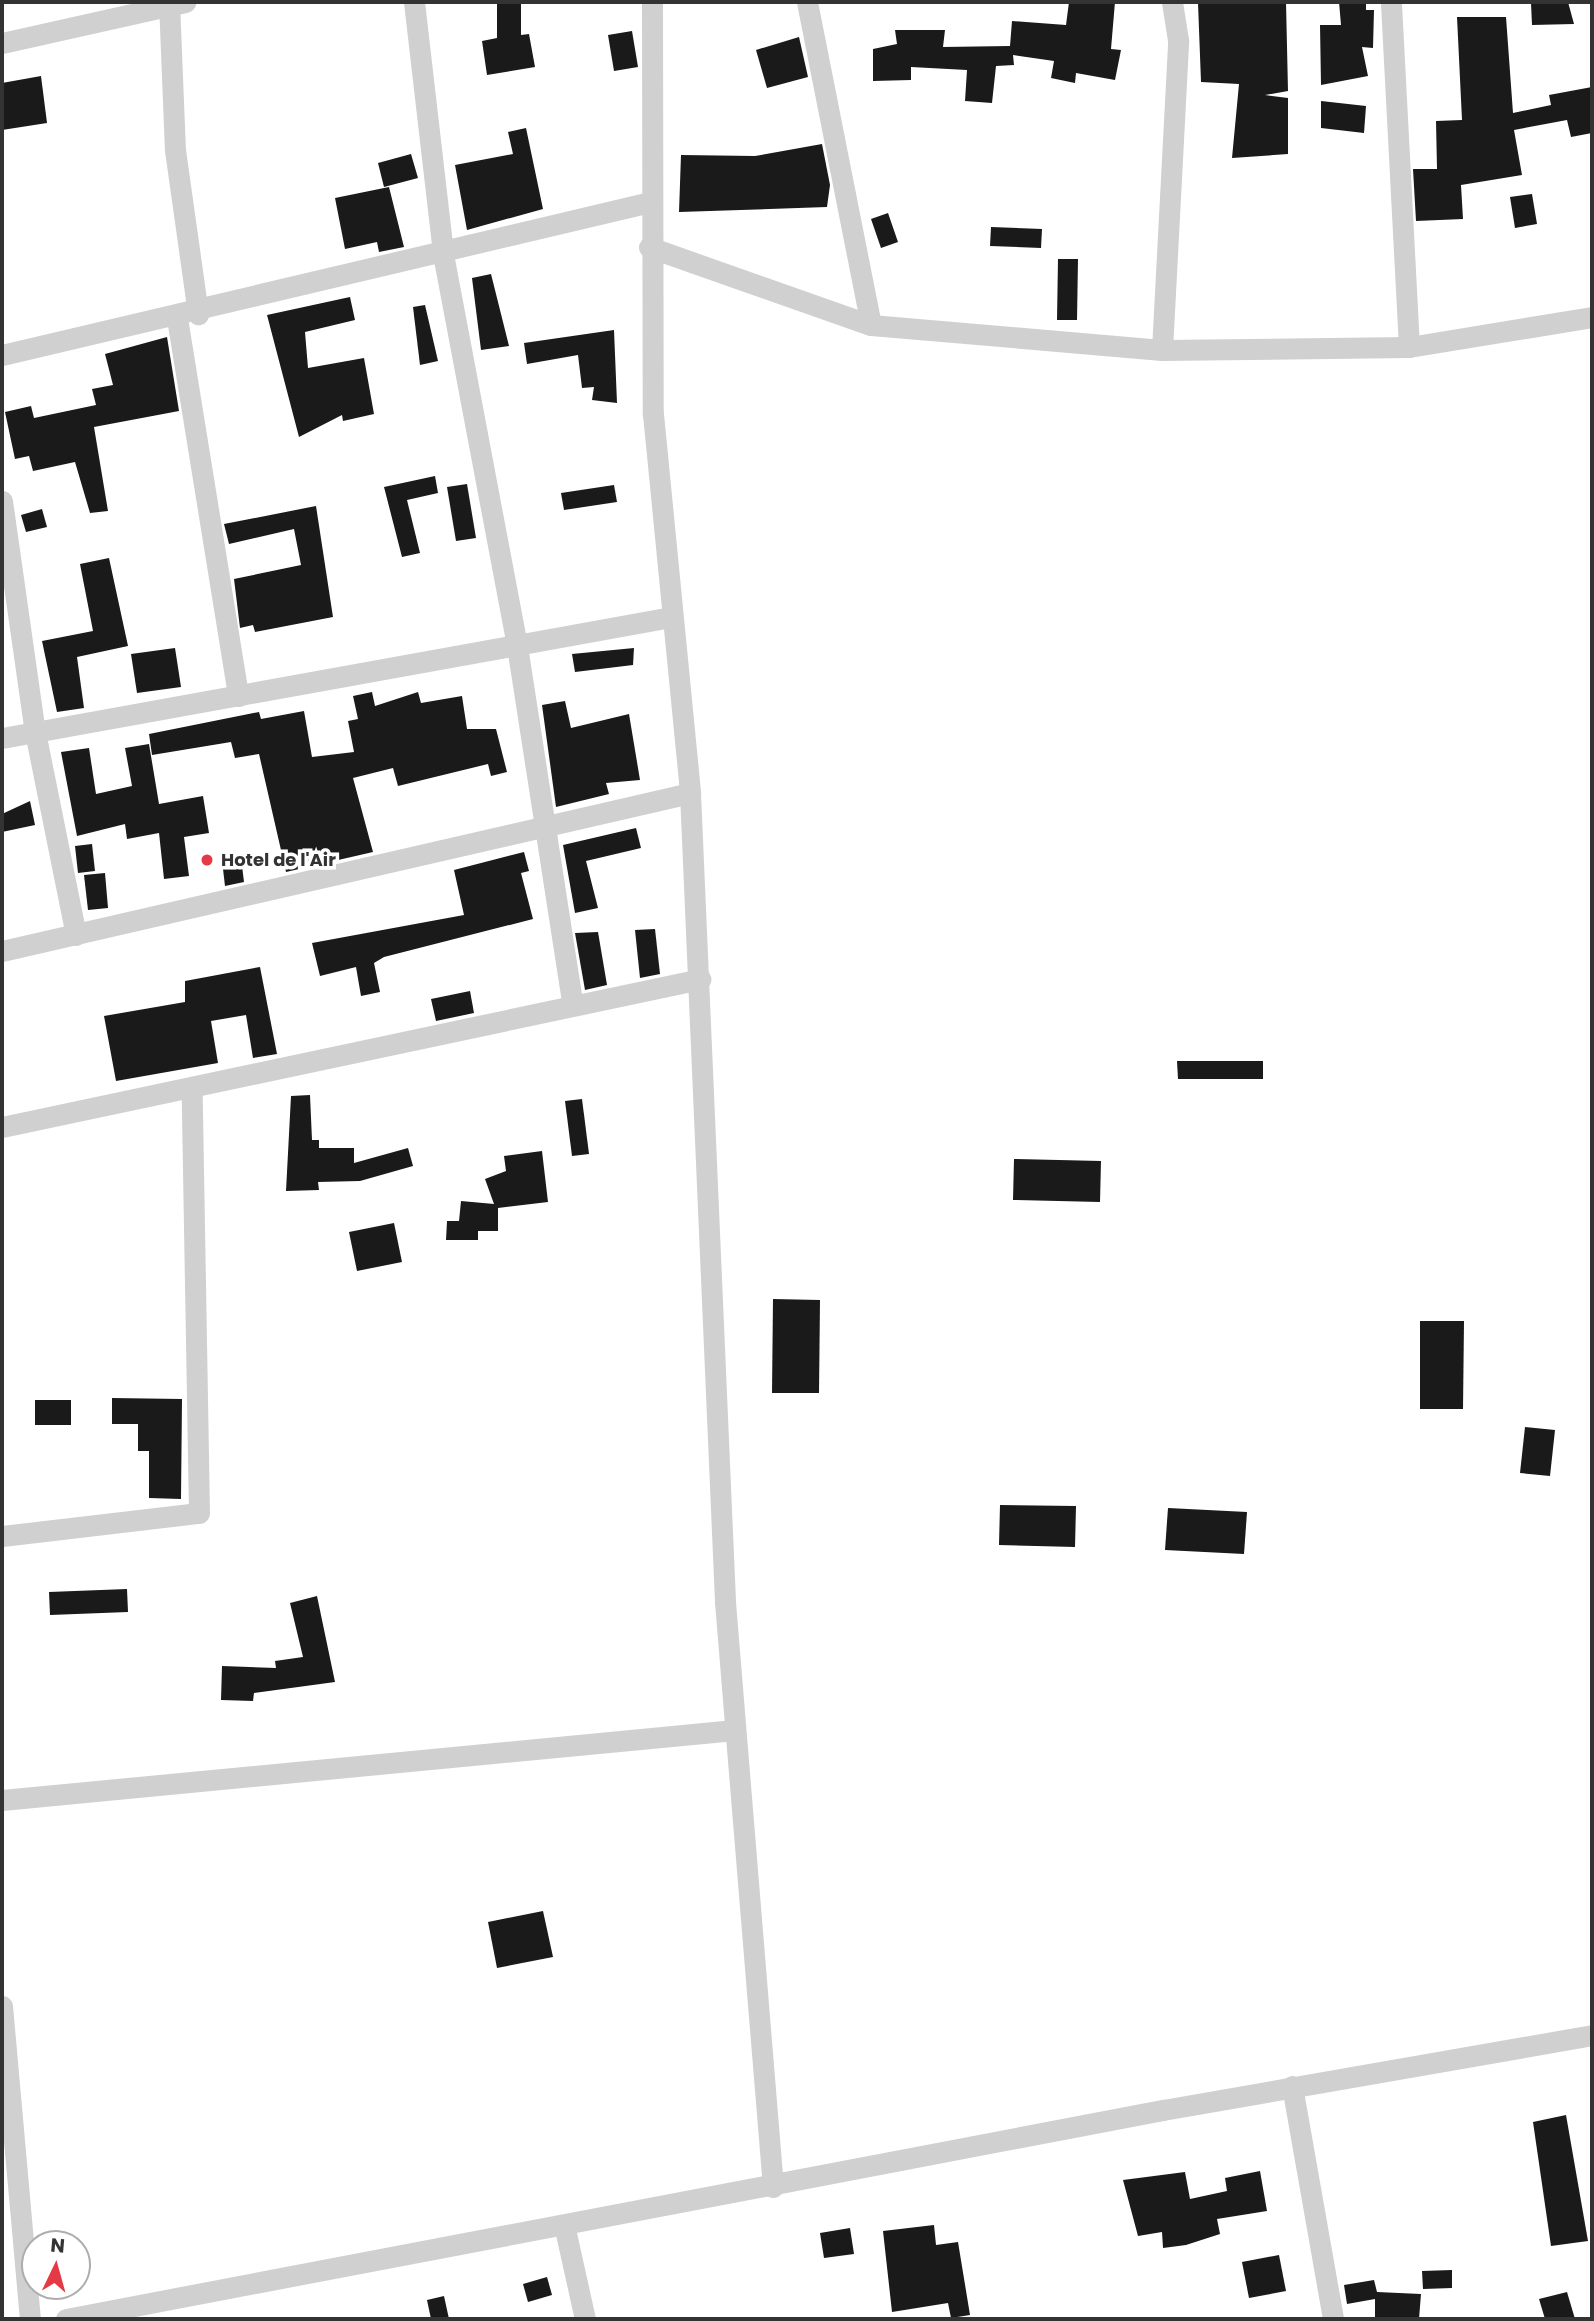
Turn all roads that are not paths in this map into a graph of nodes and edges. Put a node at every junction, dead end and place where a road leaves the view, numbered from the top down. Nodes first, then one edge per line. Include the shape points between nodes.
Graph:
1 (414, 2) edge
2 (652, 2) edge
3 (807, 2) edge
4 (1172, 2) edge
5 (1391, 2) edge
6 (175, 3) edge
7 (2, 43) edge
8 (650, 202) junction
9 (649, 247) junction
10 (443, 254) junction
11 (188, 316) junction
12 (1592, 317) edge
13 (871, 325) junction
14 (1409, 347) junction
15 (1162, 350) junction
16 (2, 355) edge
17 (2, 501) edge
18 (671, 617) junction
19 (517, 646) junction
20 (239, 696) junction
21 (35, 732) junction
22 (2, 738) edge
23 (690, 793) junction
24 (545, 828) junction
25 (76, 935) junction
26 (2, 951) edge
27 (700, 979) junction
28 (572, 1003) junction
29 (192, 1091) junction
30 (2, 1127) edge
31 (2, 1536) edge
32 (734, 1730) junction
33 (2, 1800) edge
34 (2, 2006) edge
35 (1592, 2035) edge
36 (1292, 2086) junction
37 (773, 2188) junction
38 (565, 2229) junction
39 (30, 2319) edge
40 (66, 2319) edge
41 (585, 2319) edge
42 (1333, 2319) edge

1 - 10 street
2 - 8 street
3 - 13 street
4 - 15 street via 1178,53
5 - 14 street
6 - 7 street
6 - 11 street via 175,150
8 - 9 street
8 - 10 street
9 - 13 street
9 - 18 street via 653,414
10 - 11 street
10 - 19 street
11 - 16 street
11 - 20 street
12 - 14 street
13 - 15 street
14 - 15 street
17 - 21 street
18 - 19 street
18 - 23 street
19 - 20 street
19 - 24 street
20 - 21 street
21 - 22 street
21 - 25 street
23 - 24 street
23 - 27 street
24 - 25 street
24 - 28 street
25 - 26 street
27 - 28 street
27 - 32 street
28 - 29 street
29 - 30 street
29 - 31 street via 200,1513
32 - 33 street
32 - 37 street
34 - 39 street
35 - 36 street
36 - 37 street
36 - 42 street
37 - 38 street
38 - 40 street
38 - 41 street

